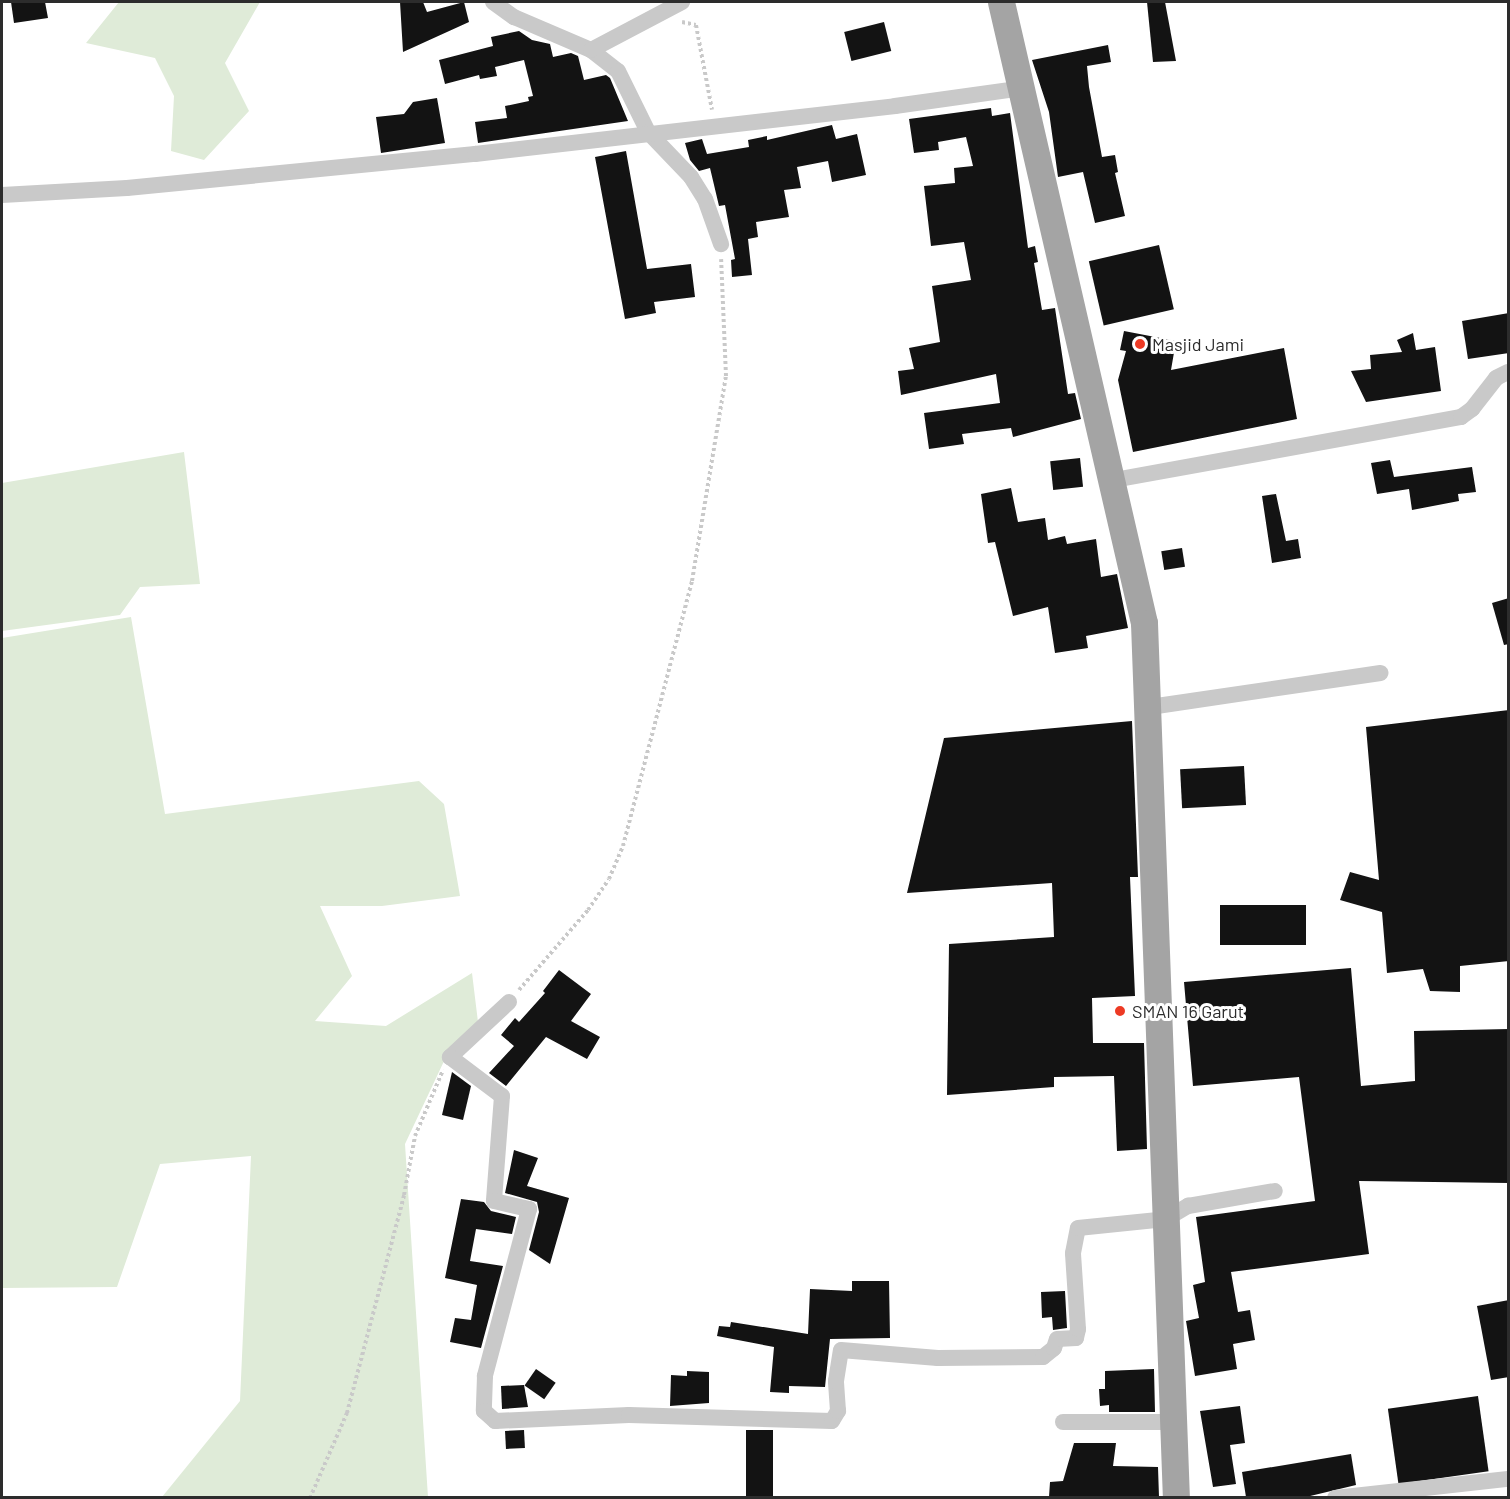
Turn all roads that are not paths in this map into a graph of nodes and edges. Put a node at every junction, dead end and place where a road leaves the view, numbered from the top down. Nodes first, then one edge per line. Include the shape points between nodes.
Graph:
1 (493, 2) edge
2 (682, 2) edge
3 (1001, 2) edge
4 (591, 50) junction
5 (1023, 88) junction
6 (648, 132) junction
7 (2, 195) edge
8 (721, 244) road end
9 (1509, 372) edge
10 (1114, 480) junction
11 (1381, 673) dead end
12 (1150, 707) junction
13 (508, 1002) road end
14 (1275, 1191) dead end
15 (1166, 1219) junction
16 (1063, 1422) dead end
17 (1173, 1422) junction
18 (1509, 1479) edge
19 (1176, 1497) edge
20 (1335, 1497) edge

1 - 4 street via 514,17
2 - 4 street
3 - 5 main road
4 - 6 street via 618,71
5 - 6 street
5 - 10 main road
6 - 7 street via 282,174
6 - 8 street via 691,177 705,199
9 - 10 street via 1496,378 1472,410 1461,417
10 - 12 main road via 1144,623
11 - 12 street
12 - 15 main road
13 - 15 street via 450,1057 502,1096 494,1201 530,1209 485,1376 484,1411 495,1421 629,1415 832,1421 838,1411 836,1381 842,1350 938,1358 1043,1358 1057,1340 1076,1338 1072,1253 1078,1228
14 - 15 street via 1188,1206
15 - 17 main road
16 - 17 street
17 - 19 main road
18 - 20 street

